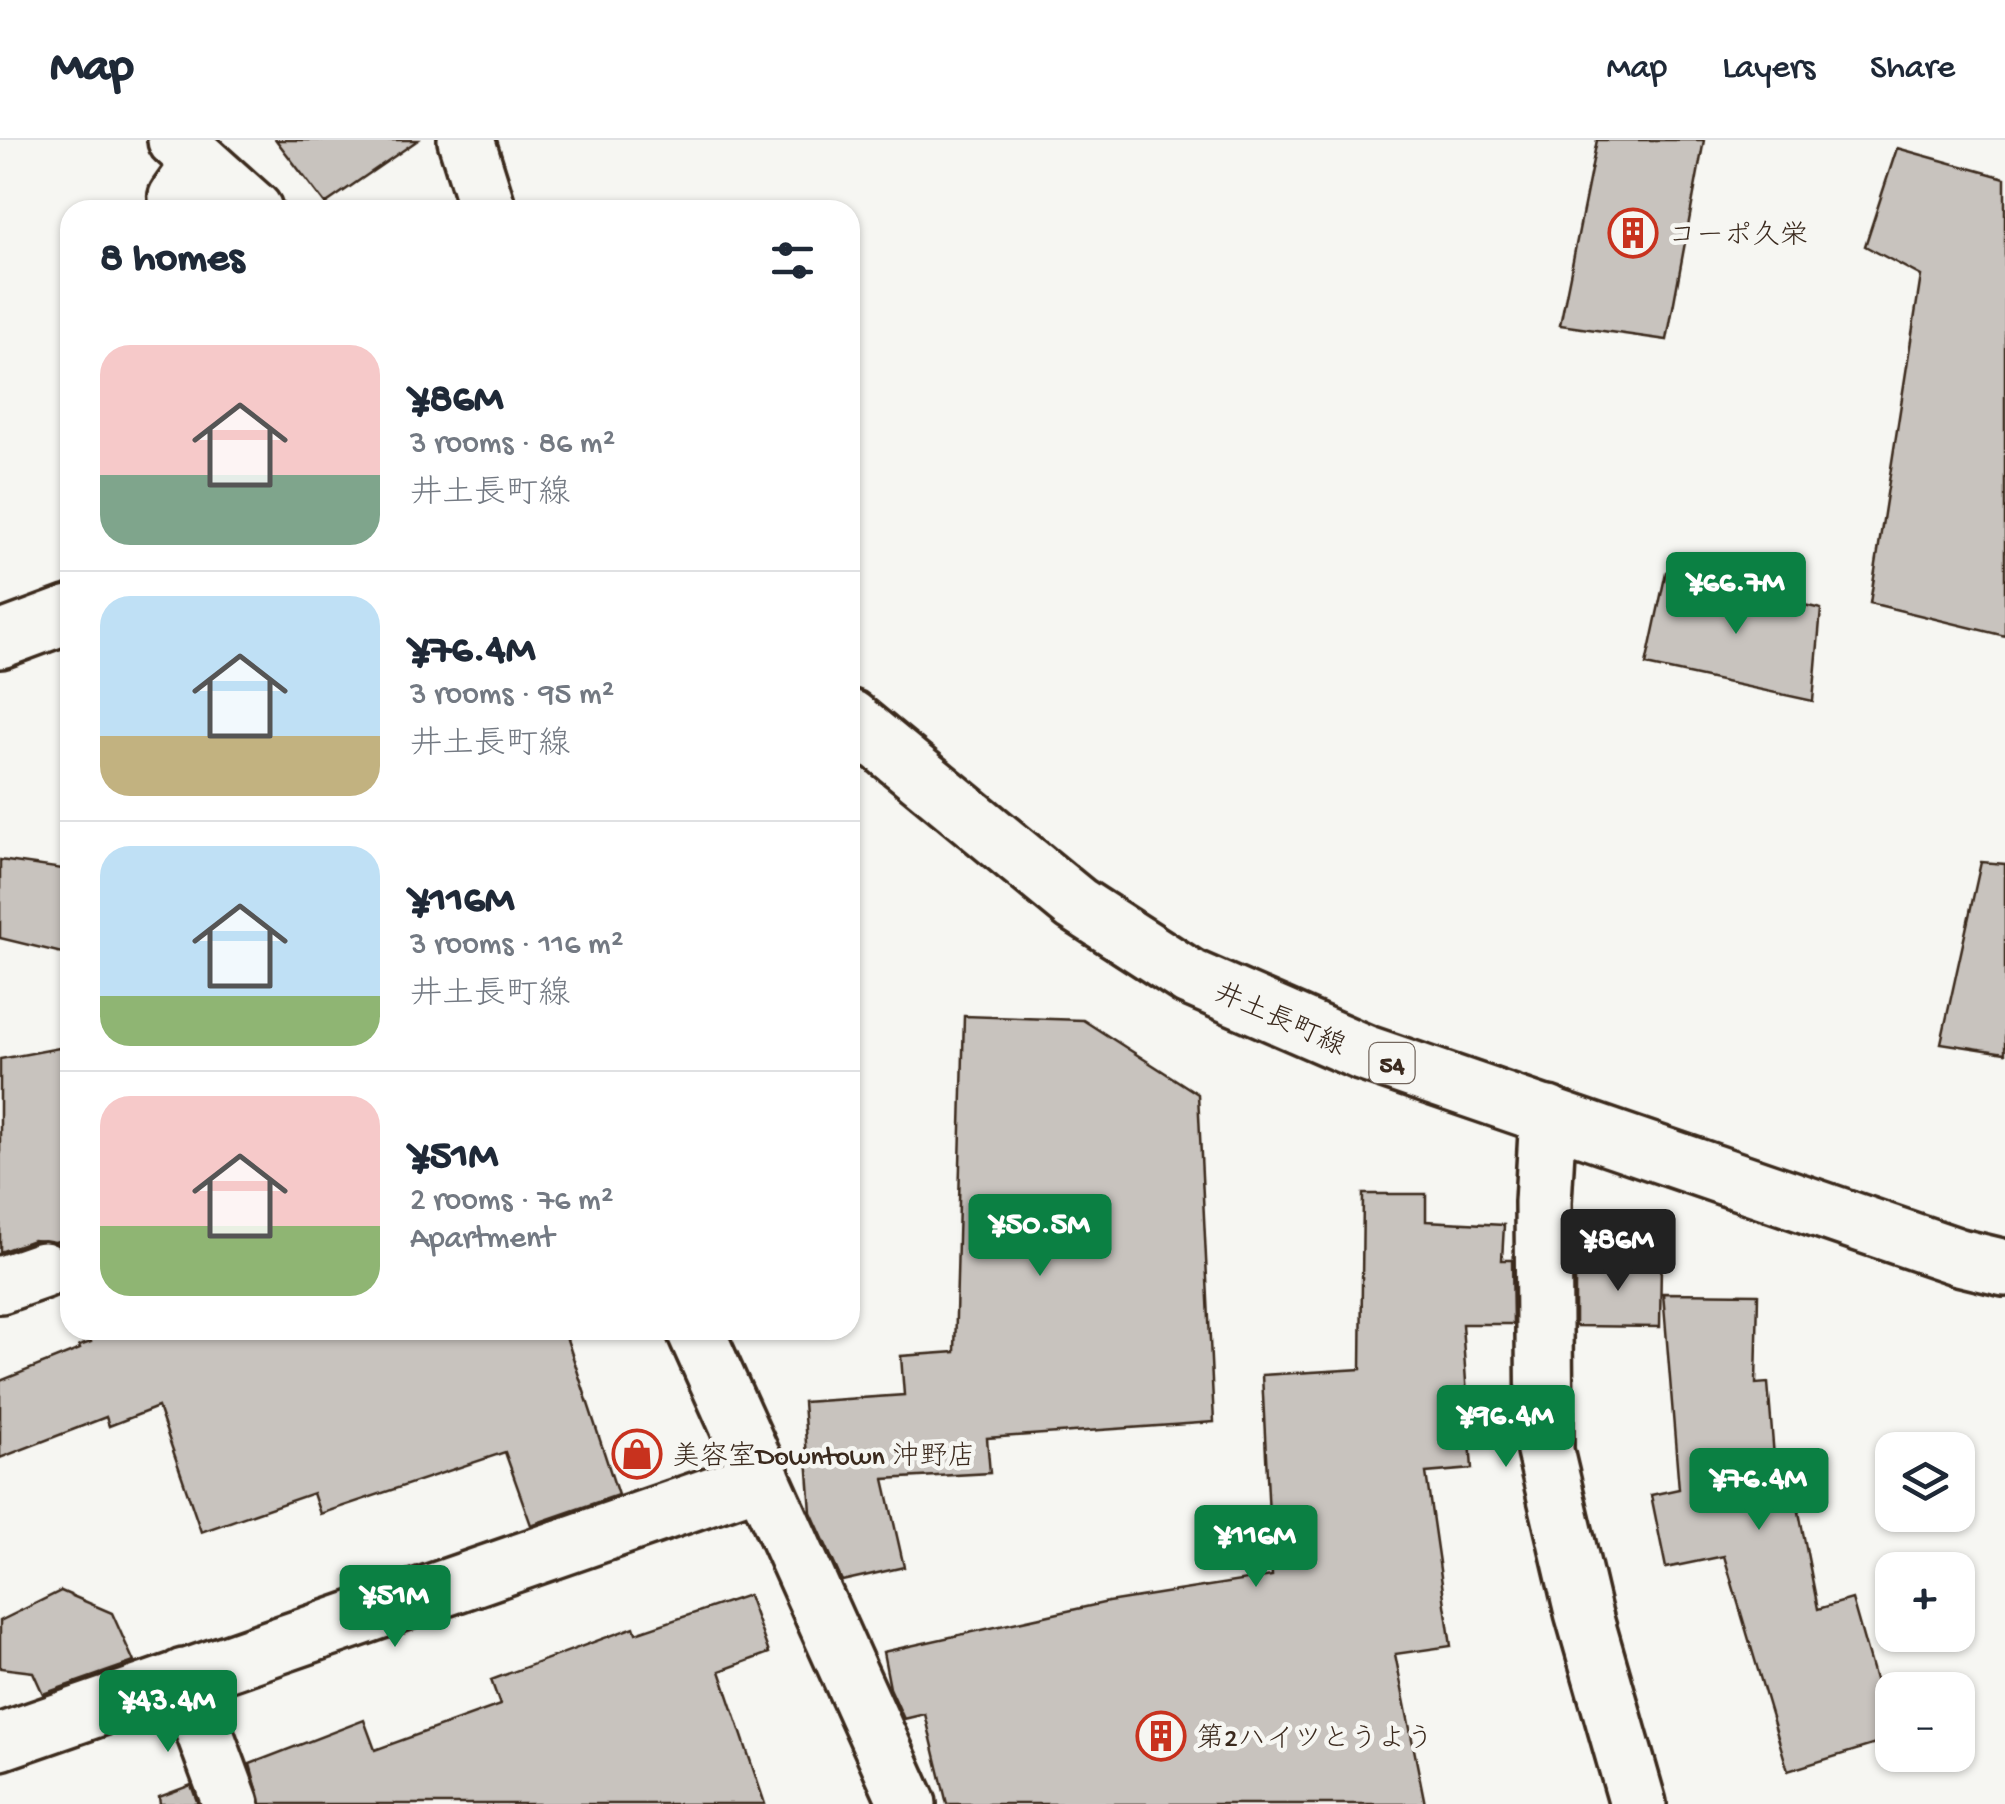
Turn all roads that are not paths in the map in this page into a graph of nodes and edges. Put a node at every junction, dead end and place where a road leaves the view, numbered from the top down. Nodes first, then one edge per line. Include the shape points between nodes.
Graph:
1 (466, 140) edge
2 (186, 171) edge
3 (237, 200) edge
4 (485, 200) edge
5 (60, 618) edge
6 (0, 640) edge
7 (860, 726) edge
8 (1548, 1115) junction
9 (2005, 1268) edge
10 (700, 1340) edge
11 (762, 1478) junction
12 (184, 1678) junction
13 (0, 1742) edge
14 (231, 1804) edge
15 (908, 1804) edge
16 (1638, 1804) edge

1 - 4 street
2 - 3 street
5 - 6 street
7 - 8 street, 井土長町線 / 54 via 1076,904 1189,977 1364,1053
8 - 9 street, 井土長町線 / 54 via 1959,1258
8 - 16 street via 1545,1451
10 - 11 street
11 - 12 street
11 - 15 street
12 - 13 street
12 - 14 street

